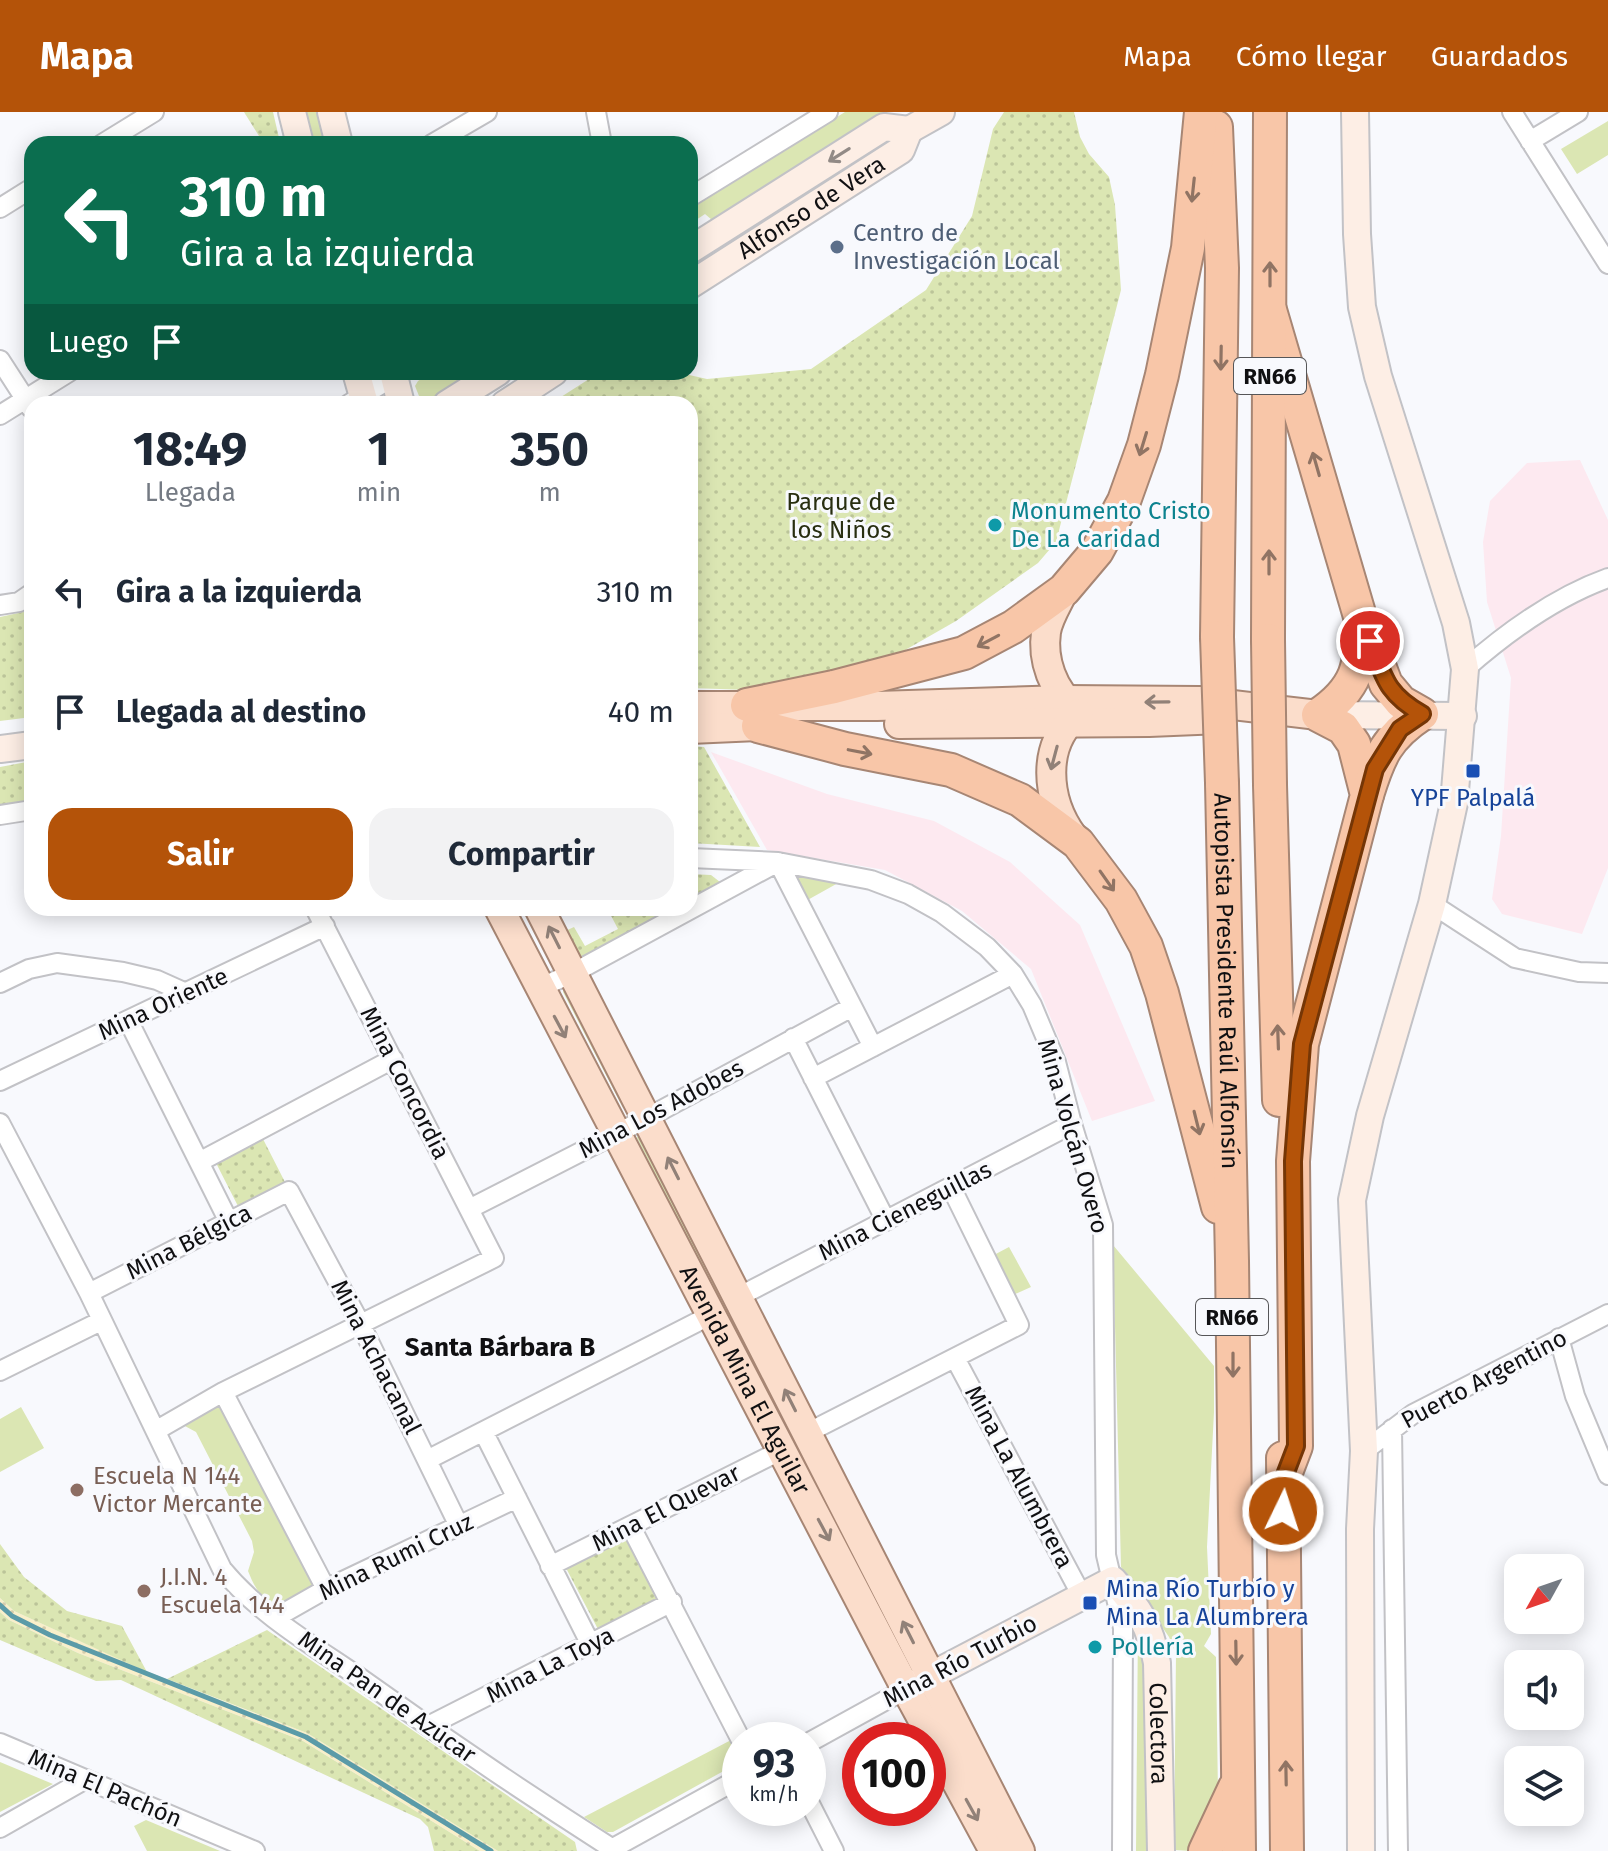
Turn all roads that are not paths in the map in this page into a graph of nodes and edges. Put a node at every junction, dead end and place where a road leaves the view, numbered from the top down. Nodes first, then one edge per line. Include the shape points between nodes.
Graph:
1 (154, 112) edge
2 (292, 112) edge
3 (331, 112) edge
4 (487, 112) edge
5 (596, 112) edge
6 (828, 112) edge
7 (941, 112) edge
8 (1201, 112) edge
9 (1216, 112) edge
10 (1270, 112) edge
11 (1355, 112) edge
12 (1512, 112) edge
13 (1578, 112) edge
14 (909, 130) junction
15 (115, 136) edge
16 (298, 136) edge
17 (337, 136) edge
18 (446, 136) edge
19 (600, 136) edge
20 (1530, 141) junction
21 (698, 192) edge
22 (24, 193) edge
23 (0, 208) edge
24 (698, 245) edge
25 (1608, 264) edge
26 (698, 280) edge
27 (1270, 310) junction
28 (0, 360) edge
29 (59, 380) edge
30 (383, 380) edge
31 (485, 380) edge
32 (542, 380) edge
33 (358, 394) edge
34 (40, 396) edge
35 (460, 396) edge
36 (517, 396) edge
37 (24, 397) edge
38 (24, 407) edge
39 (0, 415) edge
40 (1608, 578) edge
41 (1064, 590) junction
42 (24, 599) edge
43 (0, 605) edge
44 (1361, 620) junction
45 (1465, 669) junction
46 (698, 707) edge
47 (1083, 712) junction
48 (1422, 714) junction
49 (1318, 715) junction
50 (752, 716) junction
51 (1463, 716) junction
52 (698, 727) edge
53 (24, 746) edge
54 (0, 749) edge
55 (1367, 795) junction
56 (24, 811) edge
57 (0, 815) edge
58 (1078, 843) junction
59 (698, 858) edge
60 (778, 862) junction
61 (1432, 904) junction
62 (698, 905) edge
63 (319, 916) edge
64 (503, 916) edge
65 (543, 916) edge
66 (678, 916) edge
67 (325, 926) junction
68 (573, 973) junction
69 (1608, 973) edge
70 (1013, 974) junction
71 (0, 983) edge
72 (539, 988) junction
73 (186, 993) junction
74 (852, 1007) junction
75 (128, 1020) junction
76 (793, 1038) junction
77 (873, 1047) junction
78 (393, 1059) junction
79 (813, 1078) junction
80 (0, 1081) edge
81 (647, 1118) junction
82 (0, 1123) edge
83 (1072, 1124) junction
84 (617, 1134) junction
85 (199, 1162) junction
86 (951, 1187) junction
87 (289, 1191) joint
88 (469, 1209) junction
89 (886, 1221) junction
90 (229, 1222) junction
91 (1232, 1261) junction
92 (89, 1293) junction
93 (738, 1297) junction
94 (1608, 1314) edge
95 (711, 1315) junction
96 (101, 1321) junction
97 (360, 1323) junction
98 (1559, 1338) junction
99 (955, 1358) junction
100 (774, 1367) junction
101 (0, 1371) edge
102 (745, 1380) junction
103 (223, 1392) junction
104 (1392, 1429) junction
105 (157, 1430) junction
106 (484, 1433) junction
107 (807, 1433) junction
108 (782, 1450) junction
109 (1364, 1451) junction
110 (427, 1460) junction
111 (1608, 1475) edge
112 (1283, 1480) junction
113 (517, 1498) junction
114 (459, 1526) junction
115 (631, 1527) junction
116 (550, 1566) junction
117 (1113, 1580) junction
118 (326, 1589) junction
119 (1082, 1596) junction
120 (672, 1602) junction
121 (275, 1618) junction
122 (591, 1645) junction
123 (918, 1682) junction
124 (732, 1722) edge
125 (428, 1726) junction
126 (826, 1733) edge
127 (0, 1743) edge
128 (86, 1779) junction
129 (1238, 1781) junction
130 (722, 1788) edge
131 (821, 1826) edge
132 (0, 1828) edge
133 (612, 1850) edge
134 (255, 1851) edge
135 (834, 1851) edge
136 (994, 1851) edge
137 (1020, 1851) edge
138 (1122, 1851) edge
139 (1161, 1851) edge
140 (1205, 1851) edge
141 (1239, 1851) edge
142 (1287, 1851) edge
143 (1361, 1851) edge
144 (1398, 1851) edge

1 - 15 street
2 - 16 street
3 - 17 street
4 - 18 street
5 - 19 street
6 - 21 street
7 - 14 street
8 -> 41 highway via 1188,248 1144,445 1111,527
9 -> 91 highway, Autopista Presidente Raúl Alfonsín / RN66, bridge via 1222,268 1217,637
27 -> 10 highway, Autopista Presidente Raúl Alfonsín / RN66
11 - 45 street via 1362,307
12 - 20 street
13 - 20 street
14 -> 24 street, Alfonso de Vera via 884,127
14 - 26 street, Alfonso de Vera via 901,150
20 - 25 street
22 - 23 street
44 -> 27 highway
112 -> 27 highway, Autopista Presidente Raúl Alfonsín / RN66, bridge via 1268,640
28 - 37 street
29 - 34 street
30 - 33 street
31 - 35 street
32 - 36 street
38 - 39 street
40 - 45 street via 1506,633
41 - 47 main road via 1046,629 1046,652 1050,674
41 -> 50 highway via 1013,627 964,653 834,687
42 - 43 street
44 - 48 highway via 1386,684 1401,702
44 - 49 highway via 1362,648 1354,681
45 - 51 street
46 - 50 main road
47 - 49 main road via 1149,722
47 - 50 main road via 877,706
47 -> 58 main road via 1051,767 1057,811
48 - 49 street
48 - 51 street
48 - 55 highway via 1388,744
49 - 55 highway via 1343,728 1354,744
50 - 52 main road
50 -> 58 highway via 845,749 951,770 1020,800
51 - 61 street via 1454,803
53 - 54 street
55 - 112 highway via 1302,1044 1293,1161 1296,1446
56 - 57 street
58 -> 91 highway via 1121,900 1146,946
59 - 60 street, Mina Volcán Overo
60 - 62 street
60 - 70 street, Mina Volcán Overo via 871,880 908,894 987,947
60 - 74 street
61 - 69 street via 1515,958
61 - 109 street via 1370,1116 1352,1200
63 - 67 street, Mina Concordia
64 - 72 main road, Avenida Mina El Aguilar
68 -> 65 main road, Avenida Mina El Aguilar
66 - 68 street
67 - 73 street, Mina Oriente
67 - 78 street, Mina Concordia
68 - 72 street
68 - 81 main road, Avenida Mina El Aguilar
70 - 77 street
70 - 83 street, Mina Volcán Overo via 1056,1062
71 - 73 street via 57,963 123,972
72 -> 84 main road, Avenida Mina El Aguilar
73 - 75 street, Mina Oriente
74 - 76 street, Mina Los Adobes
74 - 77 street
75 - 80 street, Mina Oriente
75 - 85 street
76 - 79 street
76 - 81 street, Mina Los Adobes
77 - 79 street
78 - 85 street
78 - 88 street, Mina Concordia
79 - 89 street
81 - 84 street, Mina Los Adobes
93 -> 81 main road, Avenida Mina El Aguilar
82 - 92 street, Mina Pan de Azúcar
83 - 86 street, Mina Cieneguillas
83 - 117 street, Mina Volcán Overo via 1103,1225 1106,1555
84 - 88 street, Mina Los Adobes
84 - 95 main road, Avenida Mina El Aguilar
85 - 90 street
86 - 89 street, Mina Cieneguillas
86 - 99 street via 1019,1325
87 - 90 street, Mina Bélgica
87 - 97 street, Mina Achacanal
88 - 97 street, Mina Concordia via 494,1258
89 - 93 street, Mina Cieneguillas
90 - 92 street, Mina Bélgica
91 -> 129 highway, Autopista Presidente Raúl Alfonsín / RN66
92 - 96 street, Mina Pan de Azúcar
93 - 100 main road, Avenida Mina El Aguilar
94 - 98 street, Puerto Argentino
95 - 102 main road, Avenida Mina El Aguilar
95 - 106 street
96 - 101 street
96 - 105 street, Mina Pan de Azúcar
97 - 103 street
97 - 110 street, Mina Achacanal
98 - 104 street, Puerto Argentino
98 - 111 street via 1575,1396
99 - 107 street
99 - 119 street, Mina La Alumbrera
100 - 102 main road
107 -> 100 main road, Avenida Mina El Aguilar
102 - 108 main road, Avenida Mina El Aguilar
103 - 105 street
103 - 118 street
104 - 109 street, Puerto Argentino
104 - 144 street
105 - 121 street, Mina Pan de Azúcar via 222,1569
106 - 110 street
106 - 113 street
123 -> 107 main road, Avenida Mina El Aguilar
108 - 115 street, Mina El Quevar
108 -> 123 main road, Avenida Mina El Aguilar
109 - 143 street
110 - 114 street, Mina Achacanal
142 -> 112 highway, Autopista Presidente Raúl Alfonsín / RN66
113 - 114 street, Mina Rumi Cruz
113 - 116 street
114 - 118 street, Mina Rumi Cruz
115 - 116 street, Mina El Quevar
115 - 120 street
116 - 122 street
117 - 119 street, Mina Río Turbio
117 - 138 street, Mina Volcán Overo via 1123,1628
117 - 139 street, Colectora via 1136,1604 1155,1649
118 - 121 street, Mina Rumi Cruz
119 - 123 street, Mina Río Turbio
120 - 122 street, Mina La Toya
120 - 124 street
121 - 125 street, Mina Pan de Azúcar
122 - 125 street, Mina La Toya
123 - 126 street, Mina Río Turbio
123 -> 136 main road, Avenida Mina El Aguilar
123 - 137 main road, Avenida Mina El Aguilar
125 - 133 street, Mina Pan de Azúcar
127 - 128 street, Mina El Pachón
128 - 132 street
128 - 134 street, Mina El Pachón
129 - 140 highway
129 - 141 highway, Autopista Presidente Raúl Alfonsín / RN66
130 - 133 street
131 - 135 street

